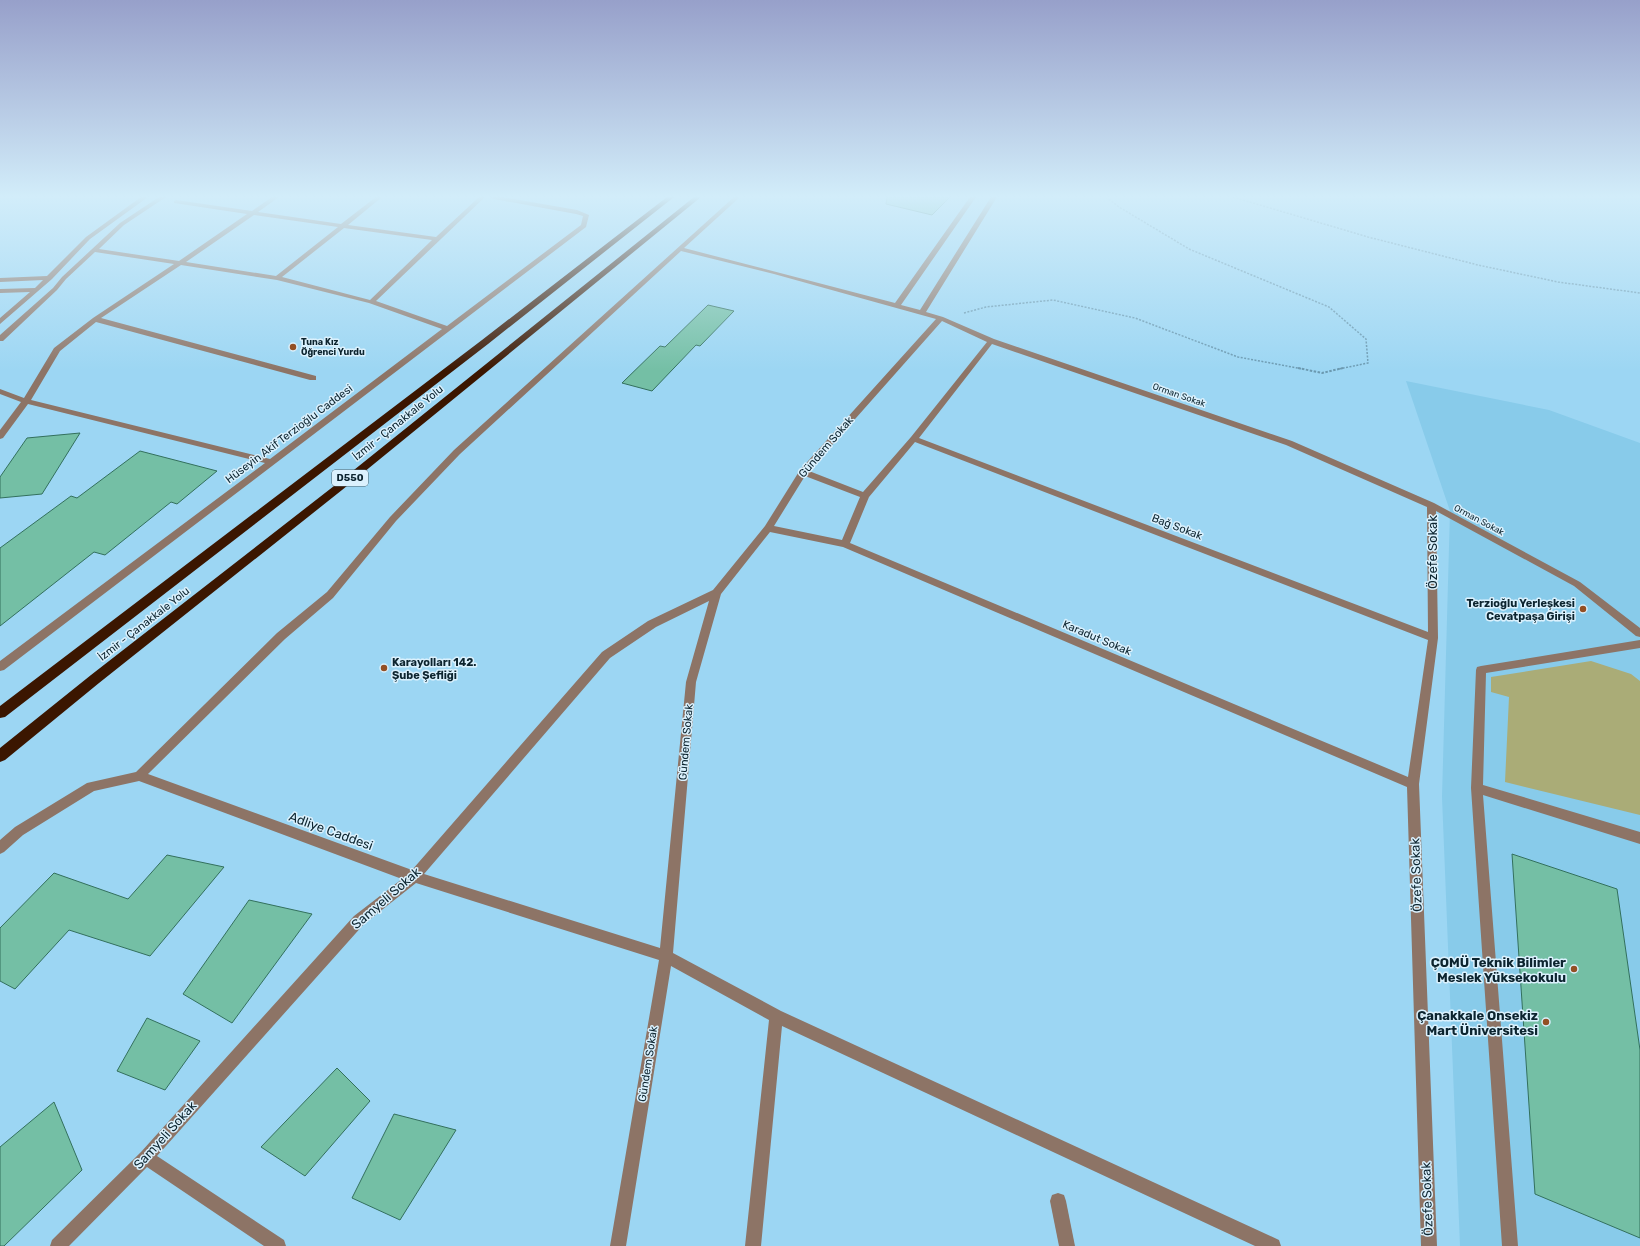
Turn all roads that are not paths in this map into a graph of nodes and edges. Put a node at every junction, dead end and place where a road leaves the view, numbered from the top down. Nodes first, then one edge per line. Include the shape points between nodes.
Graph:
1 (72, 255) edge
2 (89, 255) edge
3 (132, 255) edge
4 (192, 255) edge
5 (306, 255) edge
6 (419, 255) edge
7 (546, 255) edge
8 (596, 255) edge
9 (626, 255) edge
10 (673, 255) edge
11 (703, 255) edge
12 (932, 255) edge
13 (958, 255) edge
14 (182, 262) junction
15 (50, 278) junction
16 (277, 278) junction
17 (0, 280) edge
18 (37, 290) junction
19 (0, 291) edge
20 (371, 302) junction
21 (897, 306) junction
22 (922, 313) junction
23 (941, 318) junction
24 (95, 319) junction
25 (0, 322) edge
26 (448, 329) junction
27 (0, 339) edge
28 (991, 341) junction
29 (313, 378) dead end
30 (0, 390) edge
31 (26, 401) junction
32 (0, 436) edge
33 (914, 439) junction
34 (272, 462) junction
35 (803, 472) junction
36 (865, 496) junction
37 (1432, 505) junction
38 (768, 528) junction
39 (845, 544) junction
40 (716, 593) junction
41 (1640, 633) edge
42 (1433, 638) junction
43 (1640, 644) edge
44 (0, 667) edge
45 (0, 713) edge
46 (0, 756) edge
47 (139, 776) junction
48 (1413, 784) junction
49 (1477, 788) junction
50 (1640, 838) edge
51 (0, 848) edge
52 (414, 877) junction
53 (666, 956) junction
54 (776, 1016) junction
55 (146, 1157) junction
56 (1058, 1201) dead end
57 (58, 1246) edge
58 (278, 1246) edge
59 (618, 1246) edge
60 (753, 1246) edge
61 (1067, 1246) edge
62 (1273, 1246) edge
63 (1429, 1246) edge
64 (1510, 1246) edge

1 - 15 street
2 - 27 street
3 - 14 street
4 - 14 street
5 - 16 street
6 - 20 street
7 - 26 street, Hüseyin Akif Terzioğlu Caddesi
8 - 45 highway, İzmir - Çanakkale Yolu / D550
9 - 46 highway, İzmir - Çanakkale Yolu / D550
10 - 47 street via 457,452 393,519 330,595 281,636
11 - 21 street, Orman Sokak
12 - 21 street
13 - 22 street
14 - 16 street
14 - 24 street
15 - 17 street
15 - 18 street
16 - 20 street
18 - 19 street
18 - 25 street
20 - 26 street
21 - 22 street, Orman Sokak
22 - 23 street, Orman Sokak
23 - 28 street, Orman Sokak
23 - 35 street, Gündem Sokak
24 - 29 street
24 - 31 street via 57,350
26 - 34 street, Hüseyin Akif Terzioğlu Caddesi
28 - 33 street
28 - 37 street, Orman Sokak via 1288,443
30 - 31 street
31 - 32 street
31 - 34 street
33 - 36 street
33 - 42 street, Bağ Sokak
34 - 44 street, Hüseyin Akif Terzioğlu Caddesi
35 - 36 street
35 - 38 street, Gündem Sokak
36 - 39 street
37 - 41 street, Orman Sokak via 1577,584
37 - 42 street, Özefe Sokak
38 - 39 street, Karadut Sokak
38 - 40 street, Gündem Sokak
39 - 48 street, Karadut Sokak
40 - 52 street, Samyeli Sokak via 652,624 606,655
40 - 53 street, Gündem Sokak via 691,682
42 - 48 street, Özefe Sokak
43 - 49 street via 1481,670
47 - 51 street via 91,787 19,831
47 - 52 street, Adliye Caddesi
48 - 63 street, Özefe Sokak
49 - 50 street
49 - 64 street
52 - 53 street, Adliye Caddesi
52 - 55 street, Samyeli Sokak via 359,920
53 - 54 street, Adliye Caddesi
53 - 59 street, Gündem Sokak
54 - 60 street
54 - 62 street, Adliye Caddesi
55 - 57 street, Samyeli Sokak
55 - 58 street
56 - 61 street

